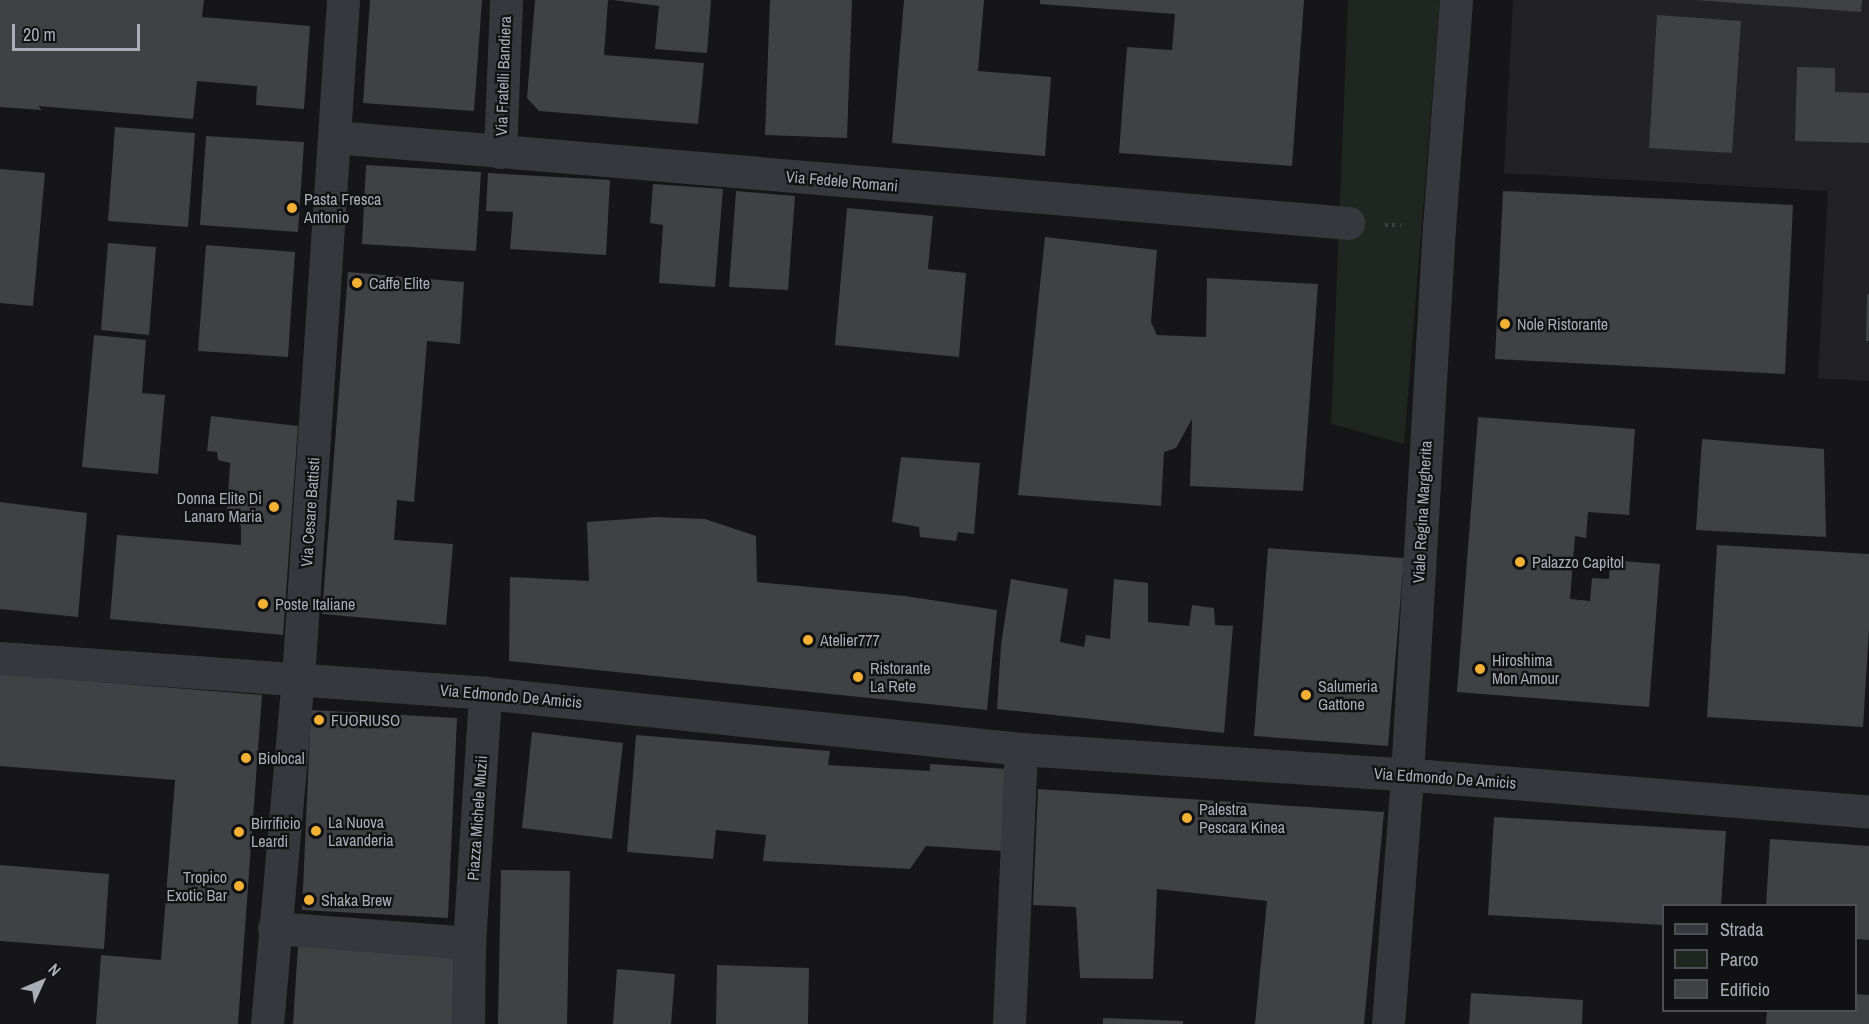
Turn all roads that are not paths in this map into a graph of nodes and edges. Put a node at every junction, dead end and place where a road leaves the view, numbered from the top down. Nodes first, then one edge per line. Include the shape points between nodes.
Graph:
1 (343, 0) edge
2 (506, 0) edge
3 (1456, 0) edge
4 (335, 137) junction
5 (500, 152) junction
6 (1348, 223) road end
7 (0, 658) edge
8 (298, 678) junction
9 (485, 693) junction
10 (1021, 749) junction
11 (1407, 775) junction
12 (1869, 812) edge
13 (274, 928) junction
14 (469, 943) junction
15 (267, 1024) edge
16 (468, 1024) edge
17 (1009, 1024) edge
18 (1388, 1024) edge

1 - 4 street, Via Cesare Battisti
2 - 5 street, Via Fratelli Bandiera
3 - 11 street, Viale Regina Margherita
4 - 5 street, Via Fedele Romani
4 - 8 street, Via Cesare Battisti
5 - 6 street, Via Fedele Romani
7 - 8 street, Via Edmondo De Amicis
8 - 9 street, Via Edmondo De Amicis
8 - 13 street, Via Cesare Battisti
9 - 10 street, Via Edmondo De Amicis
9 - 14 street, Piazza Michele Muzii
10 - 11 street, Via Edmondo De Amicis
10 - 17 street
11 - 12 street, Via Edmondo De Amicis
11 - 18 street, Viale Regina Margherita
13 - 14 street
13 - 15 street, Via Cesare Battisti
14 - 16 street, Piazza Michele Muzii

